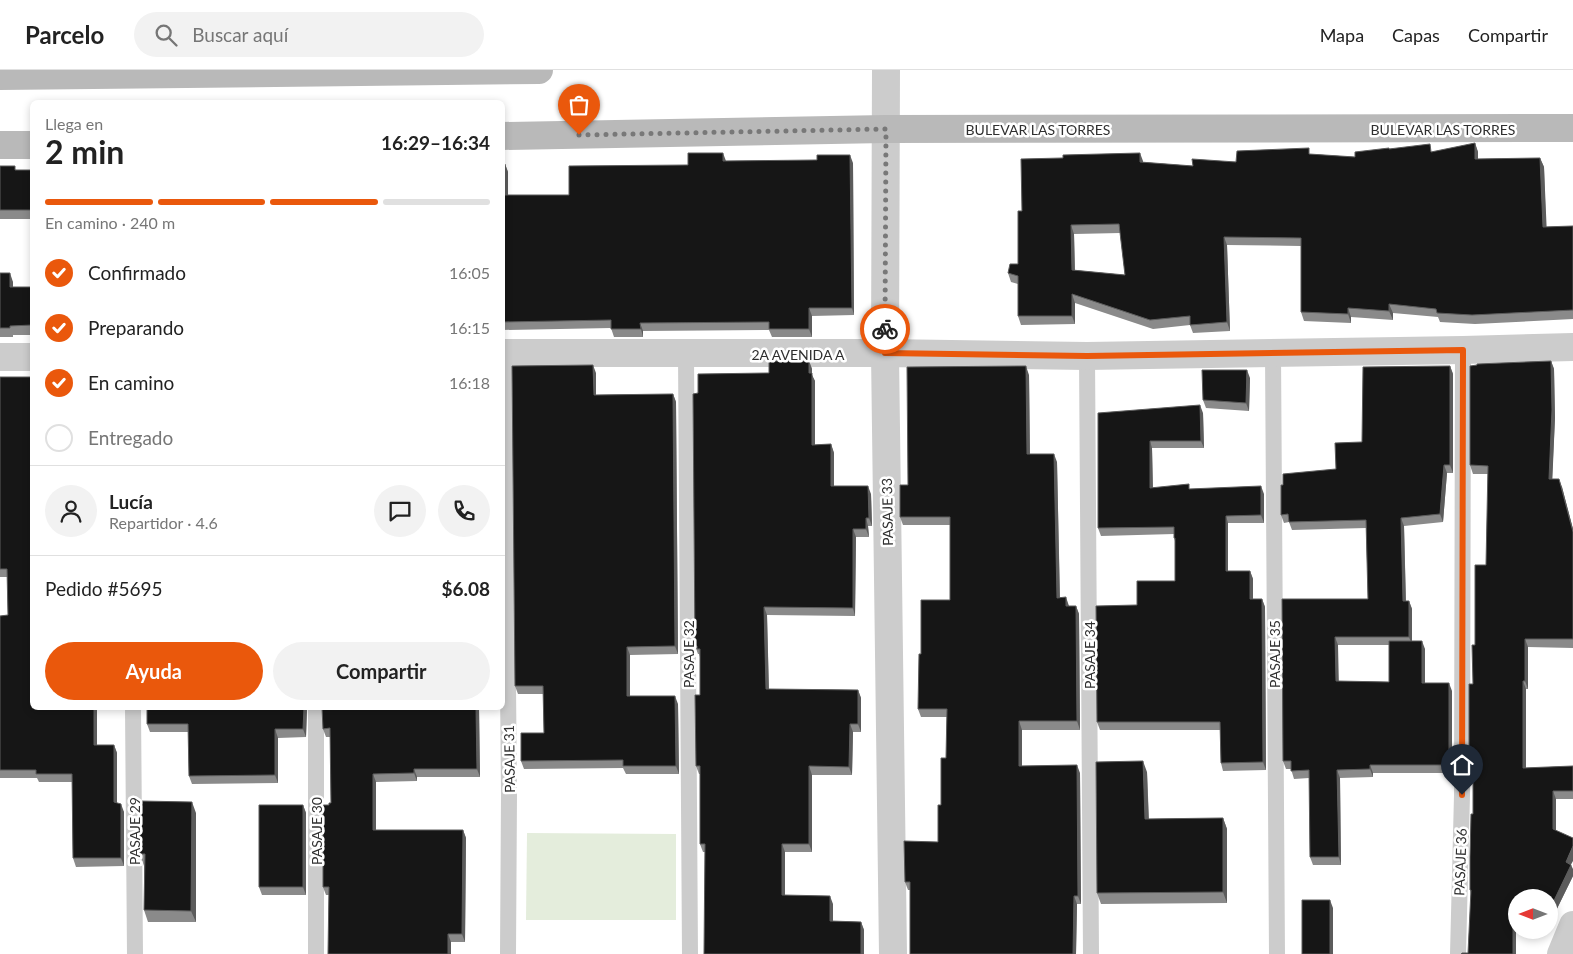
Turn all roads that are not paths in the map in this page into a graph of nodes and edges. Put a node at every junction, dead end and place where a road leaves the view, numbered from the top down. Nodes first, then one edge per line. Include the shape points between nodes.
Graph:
1 (539, 70) edge
2 (886, 70) edge
3 (0, 76) edge
4 (1573, 128) edge
5 (886, 129) junction
6 (505, 136) edge
7 (30, 144) edge
8 (0, 145) edge
9 (1573, 347) edge
10 (1463, 350) junction
11 (505, 353) edge
12 (885, 353) junction
13 (1273, 353) junction
14 (686, 354) junction
15 (1087, 356) junction
16 (0, 357) edge
17 (30, 358) edge
18 (505, 441) edge
19 (133, 710) edge
20 (316, 710) edge
21 (1573, 925) edge
22 (134, 954) edge
23 (316, 954) edge
24 (508, 954) edge
25 (690, 954) edge
26 (893, 954) edge
27 (1091, 954) edge
28 (1276, 954) edge
29 (1458, 954) edge
30 (1561, 954) edge

1 - 3 street
2 - 5 street, PASAJE 33
4 - 5 street, BULEVAR LAS TORRES
5 - 6 street, BULEVAR LAS TORRES
5 - 12 street, PASAJE 33
7 - 8 street
9 - 10 street, 2A AVENIDA A
10 - 13 street, 2A AVENIDA A
10 - 29 lane, PASAJE 36 via 1462,795
11 - 14 street, 2A AVENIDA A
12 - 14 street, 2A AVENIDA A
12 - 15 street, 2A AVENIDA A
12 - 26 street, PASAJE 33
13 - 15 street, 2A AVENIDA A
13 - 28 lane, PASAJE 35
14 - 25 lane, PASAJE 32
15 - 27 lane, PASAJE 34
16 - 17 street
18 - 24 lane, PASAJE 31
19 - 22 lane, PASAJE 29
20 - 23 lane, PASAJE 30
21 - 30 street

